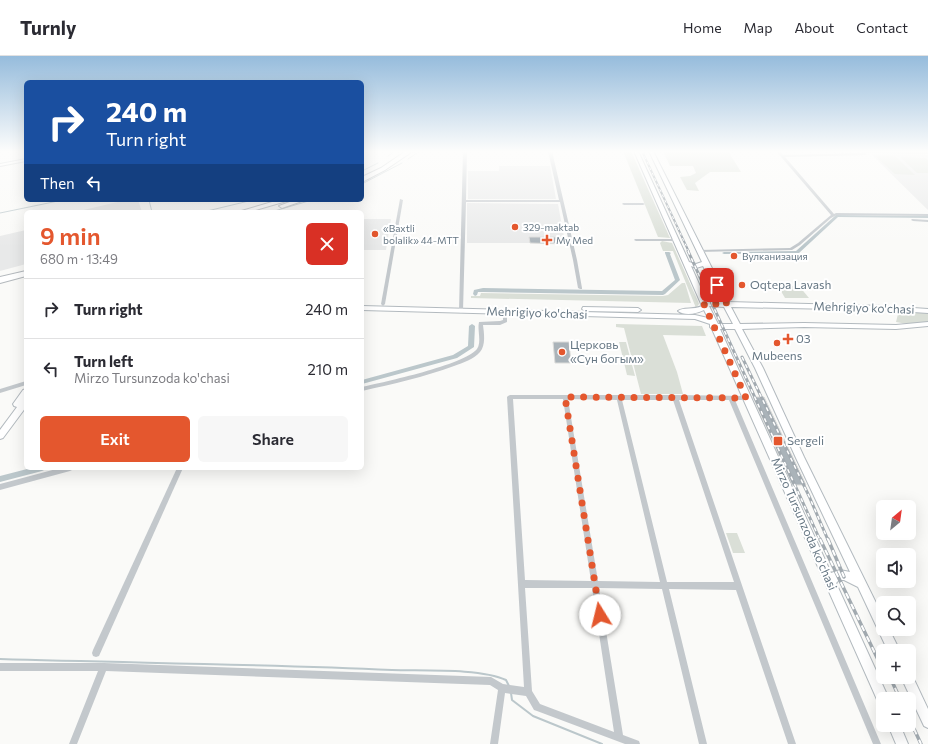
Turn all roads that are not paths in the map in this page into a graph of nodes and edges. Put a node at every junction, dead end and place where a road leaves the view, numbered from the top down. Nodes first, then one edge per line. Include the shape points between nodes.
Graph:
1 (464, 183) edge
2 (558, 183) edge
3 (650, 183) edge
4 (666, 183) edge
5 (805, 183) edge
6 (401, 200) dead end
7 (464, 201) junction
8 (562, 201) junction
9 (282, 202) edge
10 (292, 202) edge
11 (624, 204) dead end
12 (643, 204) dead end
13 (272, 206) junction
14 (251, 210) edge
15 (263, 210) edge
16 (833, 215) junction
17 (928, 215) edge
18 (913, 220) dead end
19 (928, 221) edge
20 (636, 240) dead end
21 (676, 240) junction
22 (699, 251) junction
23 (687, 263) junction
24 (705, 263) junction
25 (24, 269) edge
26 (24, 274) edge
27 (0, 275) edge
28 (0, 280) edge
29 (580, 288) dead end
30 (364, 304) edge
31 (383, 304) junction
32 (727, 304) junction
33 (705, 305) junction
34 (364, 308) edge
35 (461, 308) junction
36 (928, 311) edge
37 (506, 312) junction
38 (713, 324) junction
39 (928, 324) edge
40 (739, 327) junction
41 (24, 384) edge
42 (364, 388) edge
43 (0, 391) edge
44 (24, 395) edge
45 (565, 397) junction
46 (619, 397) junction
47 (675, 397) junction
48 (731, 398) junction
49 (746, 398) junction
50 (24, 404) edge
51 (0, 427) edge
52 (0, 436) edge
53 (63, 470) edge
54 (179, 470) edge
55 (0, 487) edge
56 (830, 582) junction
57 (860, 583) junction
58 (523, 584) junction
59 (595, 585) junction
60 (664, 585) junction
61 (739, 586) junction
62 (890, 644) edge
63 (96, 653) dead end
64 (0, 666) edge
65 (104, 667) junction
66 (910, 684) edge
67 (503, 689) junction
68 (528, 692) junction
69 (879, 692) edge
70 (928, 722) edge
71 (897, 732) edge
72 (619, 737) junction
73 (74, 744) edge
74 (494, 744) edge
75 (636, 744) edge
76 (703, 744) edge
77 (792, 744) edge
78 (877, 744) edge
79 (902, 744) edge

1 - 7 street
2 - 8 street
3 - 21 main road, Mirzo Tursunzoda ko'chasi
4 - 22 main road, Mirzo Tursunzoda ko'chasi
5 - 16 street
6 - 31 street
7 - 8 street
7 - 35 street
8 - 29 street
9 - 13 highway
10 - 13 highway
11 - 12 street
13 - 14 highway
13 - 15 highway
16 - 17 street
16 - 22 street via 790,249
18 - 19 street
20 - 21 street
21 - 23 main road, Mirzo Tursunzoda ko'chasi
22 - 24 main road, Mirzo Tursunzoda ko'chasi
23 - 24 main road via 696,266
23 - 33 main road, Mirzo Tursunzoda ko'chasi
24 - 32 main road, Mirzo Tursunzoda ko'chasi
25 - 27 highway
26 - 28 highway
30 - 31 main road, Mehrigiyo ko'chasi
31 - 35 main road, Mehrigiyo ko'chasi
32 - 33 main road, Mehrigiyo ko'chasi
32 - 36 main road, Mehrigiyo ko'chasi
32 - 40 main road, Mirzo Tursunzoda ko'chasi
33 - 35 main road, Mehrigiyo ko'chasi via 697,311
33 - 38 main road, Mirzo Tursunzoda ko'chasi
34 - 35 main road, Mehrigiyo ko'chasi
35 - 37 main road, Mehrigiyo ko'chasi
37 - 38 main road, Mehrigiyo ko'chasi via 695,317
37 - 42 street via 506,319 500,323 481,322 480,348 475,354 457,363
38 - 40 main road, Mehrigiyo ko'chasi
38 - 49 main road, Mirzo Tursunzoda ko'chasi
39 - 40 main road, Mehrigiyo ko'chasi via 896,327
40 - 57 main road, Mirzo Tursunzoda ko'chasi
41 - 43 street
44 - 51 main road
45 - 46 street
45 - 58 street via 510,397
45 - 59 street
46 - 47 street
46 - 60 street
47 - 48 street
47 - 61 street
48 - 49 street
48 - 78 street
49 - 56 main road, Mirzo Tursunzoda ko'chasi
50 - 52 main road
53 - 55 street
54 - 63 street
56 - 57 main road via 833,576 839,574 852,577
56 - 69 main road, Mirzo Tursunzoda ko'chasi
57 - 62 main road, Mirzo Tursunzoda ko'chasi
58 - 59 street
58 - 68 street
59 - 60 street
59 - 72 street
60 - 61 street
60 - 76 street
61 - 77 street
64 - 65 street
65 - 67 street via 491,682
65 - 73 street
66 - 70 main road
67 - 68 street
67 - 74 street
68 - 72 street via 537,707
71 - 79 main road
72 - 75 street

